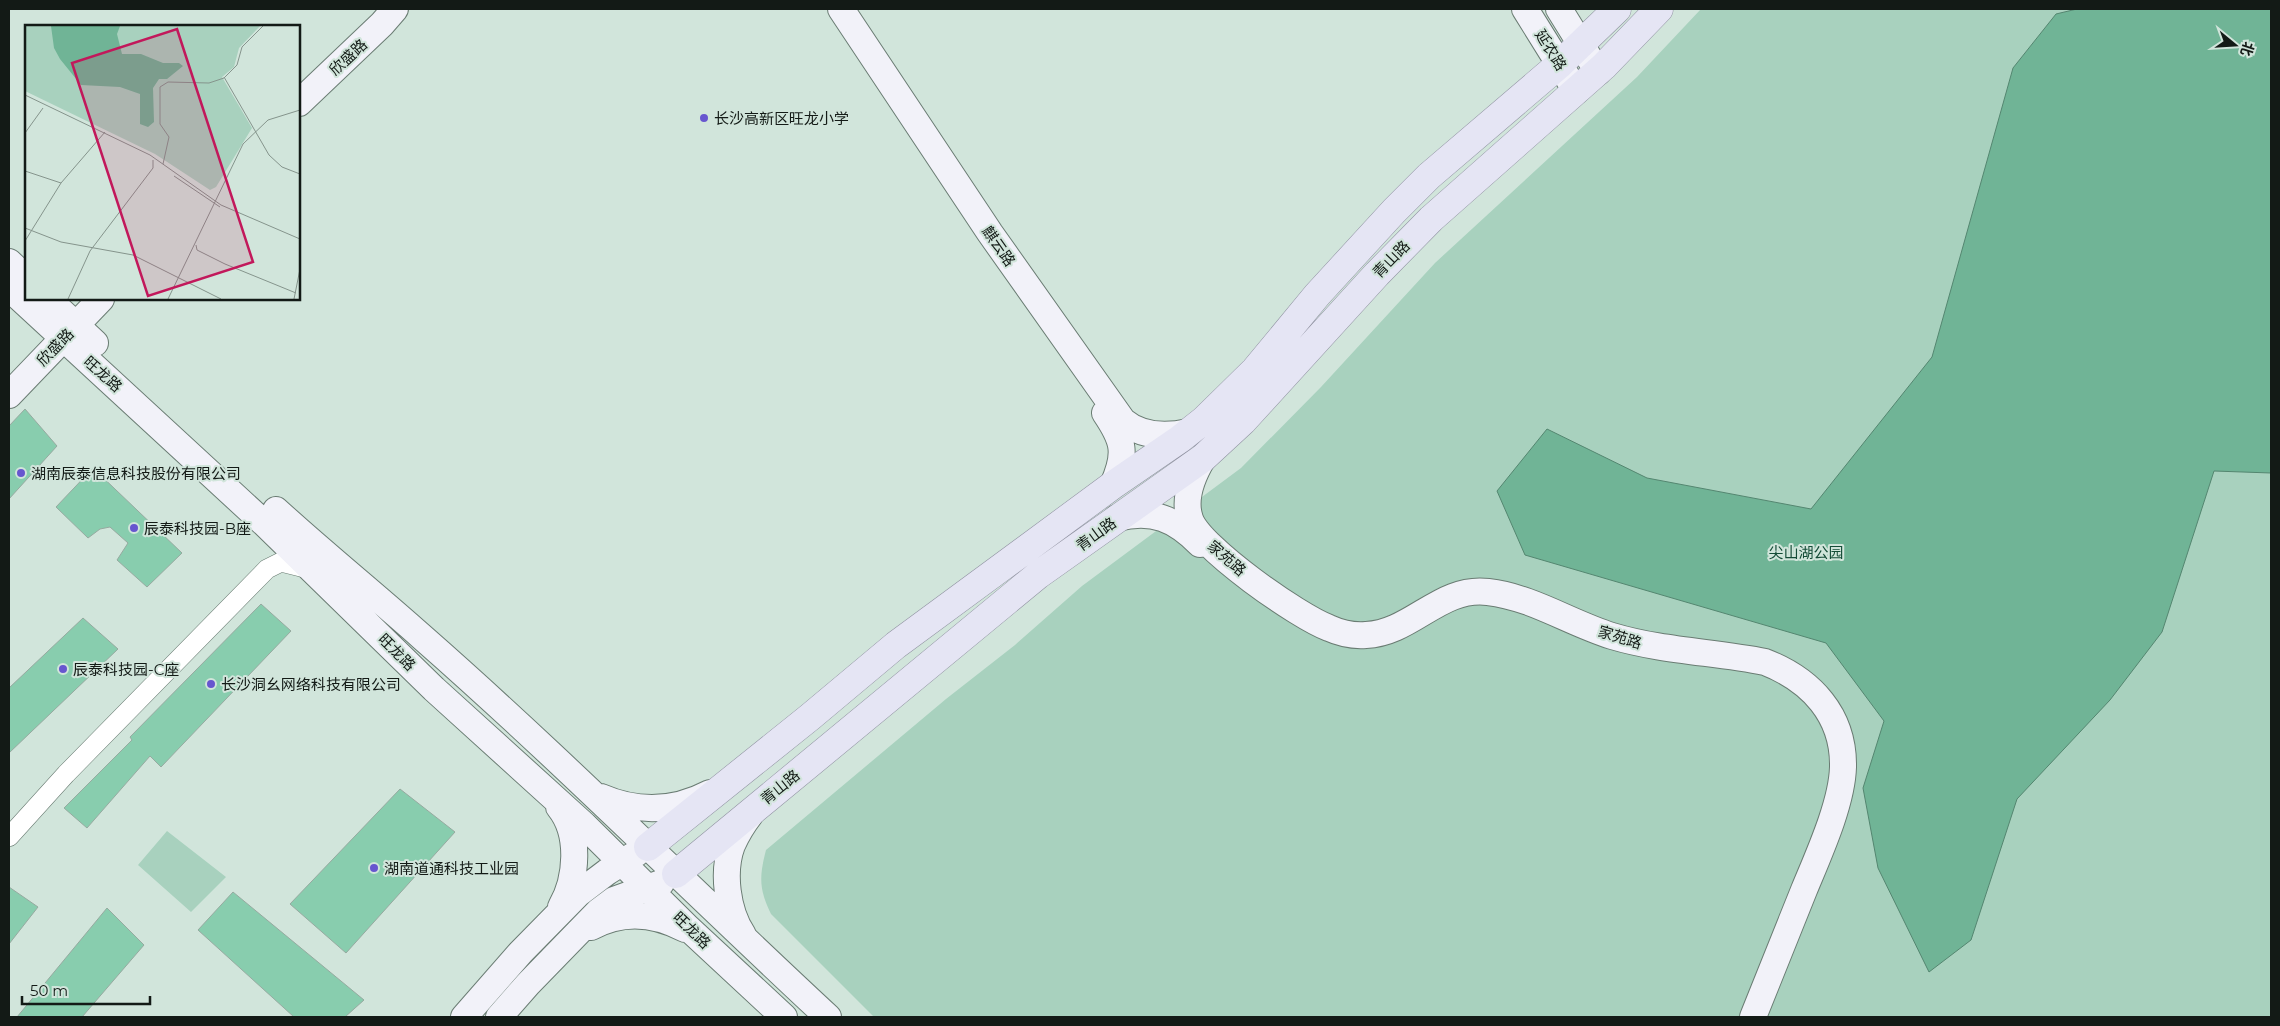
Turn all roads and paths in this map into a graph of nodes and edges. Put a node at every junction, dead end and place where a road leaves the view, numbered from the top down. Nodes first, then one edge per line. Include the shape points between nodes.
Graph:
1 (385, 9) edge
2 (395, 9) edge
3 (831, 9) edge
4 (842, 9) edge
5 (1525, 9) edge
6 (1558, 9) edge
7 (1617, 9) edge
8 (1659, 9) edge
9 (1581, 44) junction
10 (1560, 64) junction
11 (1598, 72) junction
12 (300, 91) edge
13 (1576, 91) junction
14 (300, 102) edge
15 (9, 262) edge
16 (25, 277) edge
17 (9, 288) edge
18 (25, 299) edge
19 (26, 300) edge
20 (49, 300) edge
21 (88, 300) edge
22 (100, 300) edge
23 (66, 328) junction
24 (9, 382) edge
25 (9, 395) edge
26 (1189, 432) junction
27 (1203, 458) junction
28 (1113, 485) junction
29 (1117, 518) junction
30 (265, 524) junction
31 (316, 573) junction
32 (579, 781) junction
33 (728, 783) junction
34 (548, 792) junction
35 (753, 809) junction
36 (9, 827) edge
37 (9, 836) edge
38 (648, 847) junction
39 (622, 862) junction
40 (676, 874) junction
41 (649, 889) junction
42 (557, 916) junction
43 (695, 934) junction
44 (749, 944) junction
45 (562, 948) junction
46 (464, 1017) edge
47 (500, 1017) edge
48 (784, 1017) edge
49 (828, 1017) edge
50 (1746, 1017) edge
51 (1753, 1017) edge

1 - 12 street, 欣盛路
2 - 14 street, 欣盛路
3 - 28 street, 麒云路 via 1118,432 1123,454
4 - 26 street, 麒云路 via 980,219 1124,421 1134,429 1157,435
5 - 10 street, 延农路
6 - 9 street, 延农路
7 - 9 main road, 青山路
8 - 11 main road, 青山路
9 - 10 main road, 青山路
9 - 11 street, 延农路
10 - 13 street, 延农路
10 - 26 main road, 青山路 via 1436,170 1394,211 1317,295 1255,370
11 - 13 main road, 青山路
13 - 27 main road, 青山路 via 1431,219 1243,421
15 - 16 street
17 - 18 street, 旺龙路
19 - 23 street, 旺龙路
20 - 23 street, 旺龙路
21 - 23 street, 欣盛路
22 - 23 street, 欣盛路
23 - 24 street, 欣盛路
23 - 25 street, 欣盛路
23 - 30 street, 旺龙路
23 - 32 street, 旺龙路 via 422,636
26 - 28 main road, 青山路
27 - 29 main road, 青山路
27 - 51 street, 家苑路 via 1192,481 1188,507 1190,520 1197,530 1234,568 1328,628 1366,635 1390,630 1454,595 1486,592 1524,600 1642,644 1765,662 1784,669 1812,690 1837,731 1843,768 1821,847
28 - 33 main road, 青山路 via 896,645
29 - 35 main road, 青山路 via 1038,575
29 - 50 street, 家苑路 via 1131,514 1152,515 1179,526 1230,572 1303,624 1346,643 1393,639 1458,602 1484,600 1521,608 1576,630 1641,650 1763,668 1782,675 1809,694 1831,732 1835,758 1833,788 1815,844
30 - 31 street, 旺龙路
30 - 36 street via 271,545 263,564
31 - 34 street, 旺龙路 via 434,689
31 - 37 street via 281,562 267,569
32 - 33 street via 600,796 640,809 683,804
32 - 38 street, 旺龙路
33 - 38 main road, 青山路
34 - 39 street, 旺龙路
34 - 42 street via 570,826 574,849 570,888
35 - 40 main road, 青山路
35 - 44 street via 732,846 727,865 731,909
38 - 39 street, 青山路
38 - 40 street, 旺龙路
39 - 41 street, 旺龙路
39 - 42 street, 青山路 via 592,883
40 - 41 street, 青山路
40 - 44 street, 旺龙路
41 - 43 street, 旺龙路
41 - 45 street, 青山路 via 614,900
42 - 46 street, 青山路
43 - 45 street via 663,920 617,916 586,930
43 - 48 street, 旺龙路
44 - 49 street, 旺龙路
45 - 47 street, 青山路

